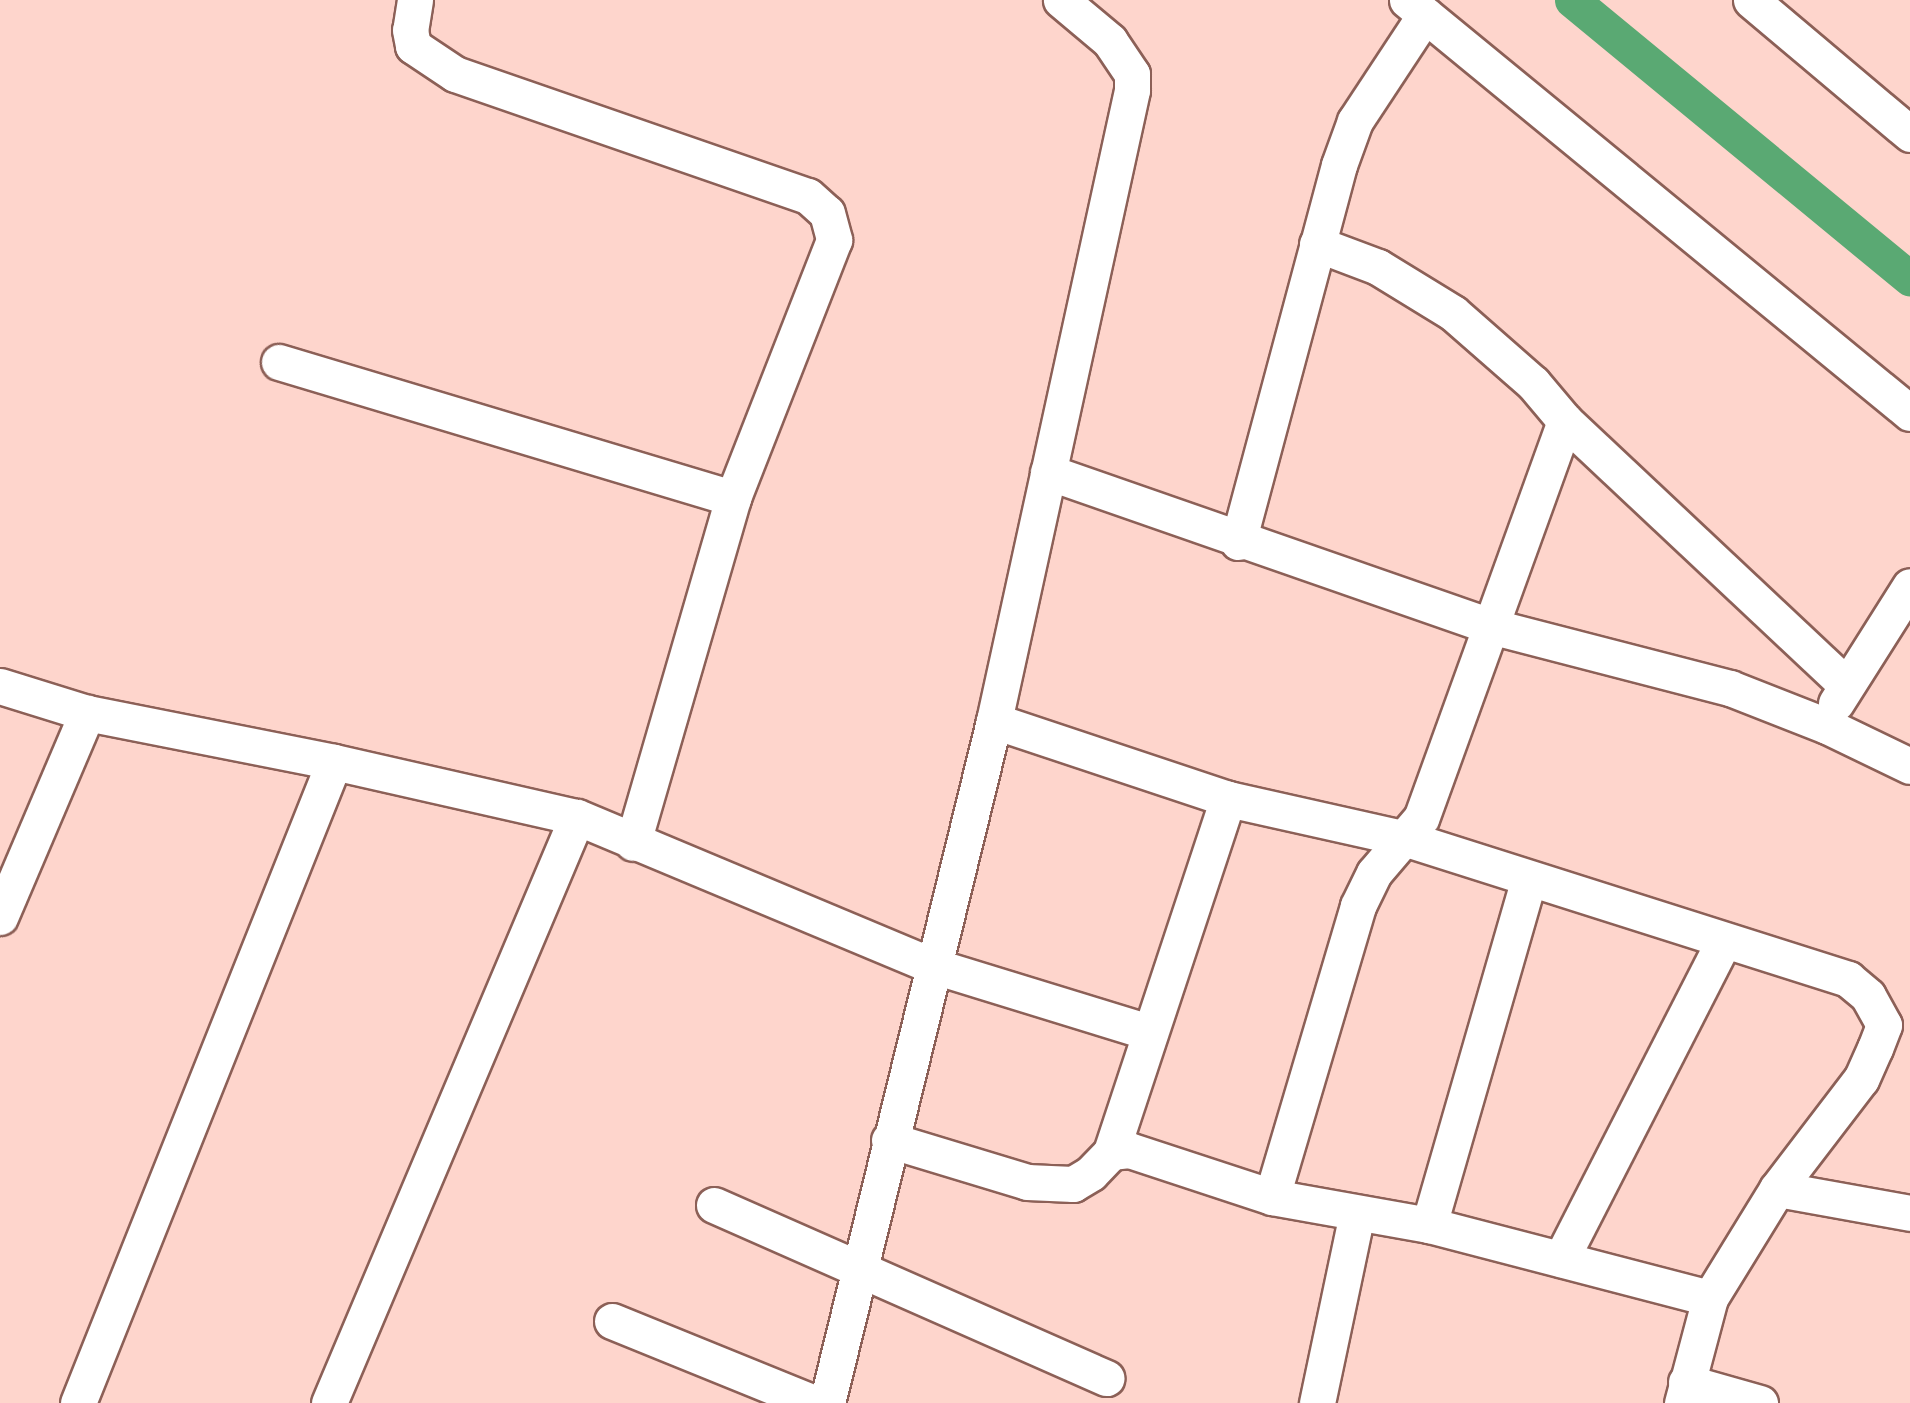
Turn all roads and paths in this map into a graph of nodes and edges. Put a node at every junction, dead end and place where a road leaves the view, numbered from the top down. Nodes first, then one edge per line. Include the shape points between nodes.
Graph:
1 (415, 0) edge
2 (1061, 0) edge
3 (1751, 0) edge
4 (1416, 8) edge
5 (1910, 134) edge
6 (1317, 244) junction
7 (279, 362) dead end
8 (1910, 413) edge
9 (1565, 421) junction
10 (1048, 471) junction
11 (733, 498) junction
12 (1238, 541) junction
13 (1910, 586) edge
14 (1494, 627) junction
15 (1845, 684) junction
16 (0, 686) edge
17 (87, 713) junction
18 (994, 721) junction
19 (1826, 726) junction
20 (334, 762) junction
21 (1910, 765) edge
22 (1228, 799) junction
23 (577, 817) junction
24 (1407, 839) junction
25 (633, 843) junction
26 (1528, 881) junction
27 (0, 917) edge
28 (1723, 942) junction
29 (934, 966) junction
30 (1149, 1032) junction
31 (889, 1140) junction
32 (1111, 1152) junction
33 (1777, 1189) junction
34 (1272, 1197) junction
35 (714, 1205) dead end
36 (1357, 1213) junction
37 (1910, 1213) edge
38 (1429, 1224) junction
39 (1561, 1259) junction
40 (862, 1267) junction
41 (1710, 1298) junction
42 (612, 1321) dead end
43 (1107, 1378) dead end
44 (1684, 1393) edge
45 (337, 1401) edge
46 (78, 1403) edge
47 (814, 1403) edge
48 (827, 1403) edge
49 (1317, 1403) edge
50 (1760, 1403) edge

1 - 11 street via 410,30 413,46 455,74 808,196 827,213 834,240
2 - 10 street via 1110,41 1132,74 1132,90
3 - 5 street
4 - 6 street via 1355,121
4 - 8 street
6 - 9 street via 1378,267 1453,313 1534,383
6 - 12 street
7 - 11 street
9 - 14 street
9 - 15 street
10 - 12 street
10 - 18 street
11 - 25 street
12 - 14 street
13 - 15 street
14 - 19 street via 1730,688
14 - 24 street via 1422,818
15 - 19 street
16 - 17 street
17 - 20 street
17 - 27 street
18 - 22 street
18 - 29 street
19 - 21 street
20 - 23 street
20 - 46 street
22 - 24 street
22 - 30 street
23 - 25 street
23 - 45 street
24 - 26 street
24 - 34 street via 1374,873 1358,906
25 - 29 street
26 - 28 street
26 - 38 street
28 - 33 street via 1849,979 1868,996 1884,1025 1861,1079
28 - 39 street
29 - 30 street
29 - 31 street
30 - 32 street
31 - 32 street via 1038,1182 1073,1184
31 - 40 street
32 - 34 street via 1139,1152
33 - 37 street
33 - 41 street
34 - 36 street
35 - 40 street
36 - 38 street
36 - 49 street
38 - 39 street
39 - 41 street
40 - 43 street
40 - 48 street
41 - 44 street
42 - 47 street
44 - 50 street

